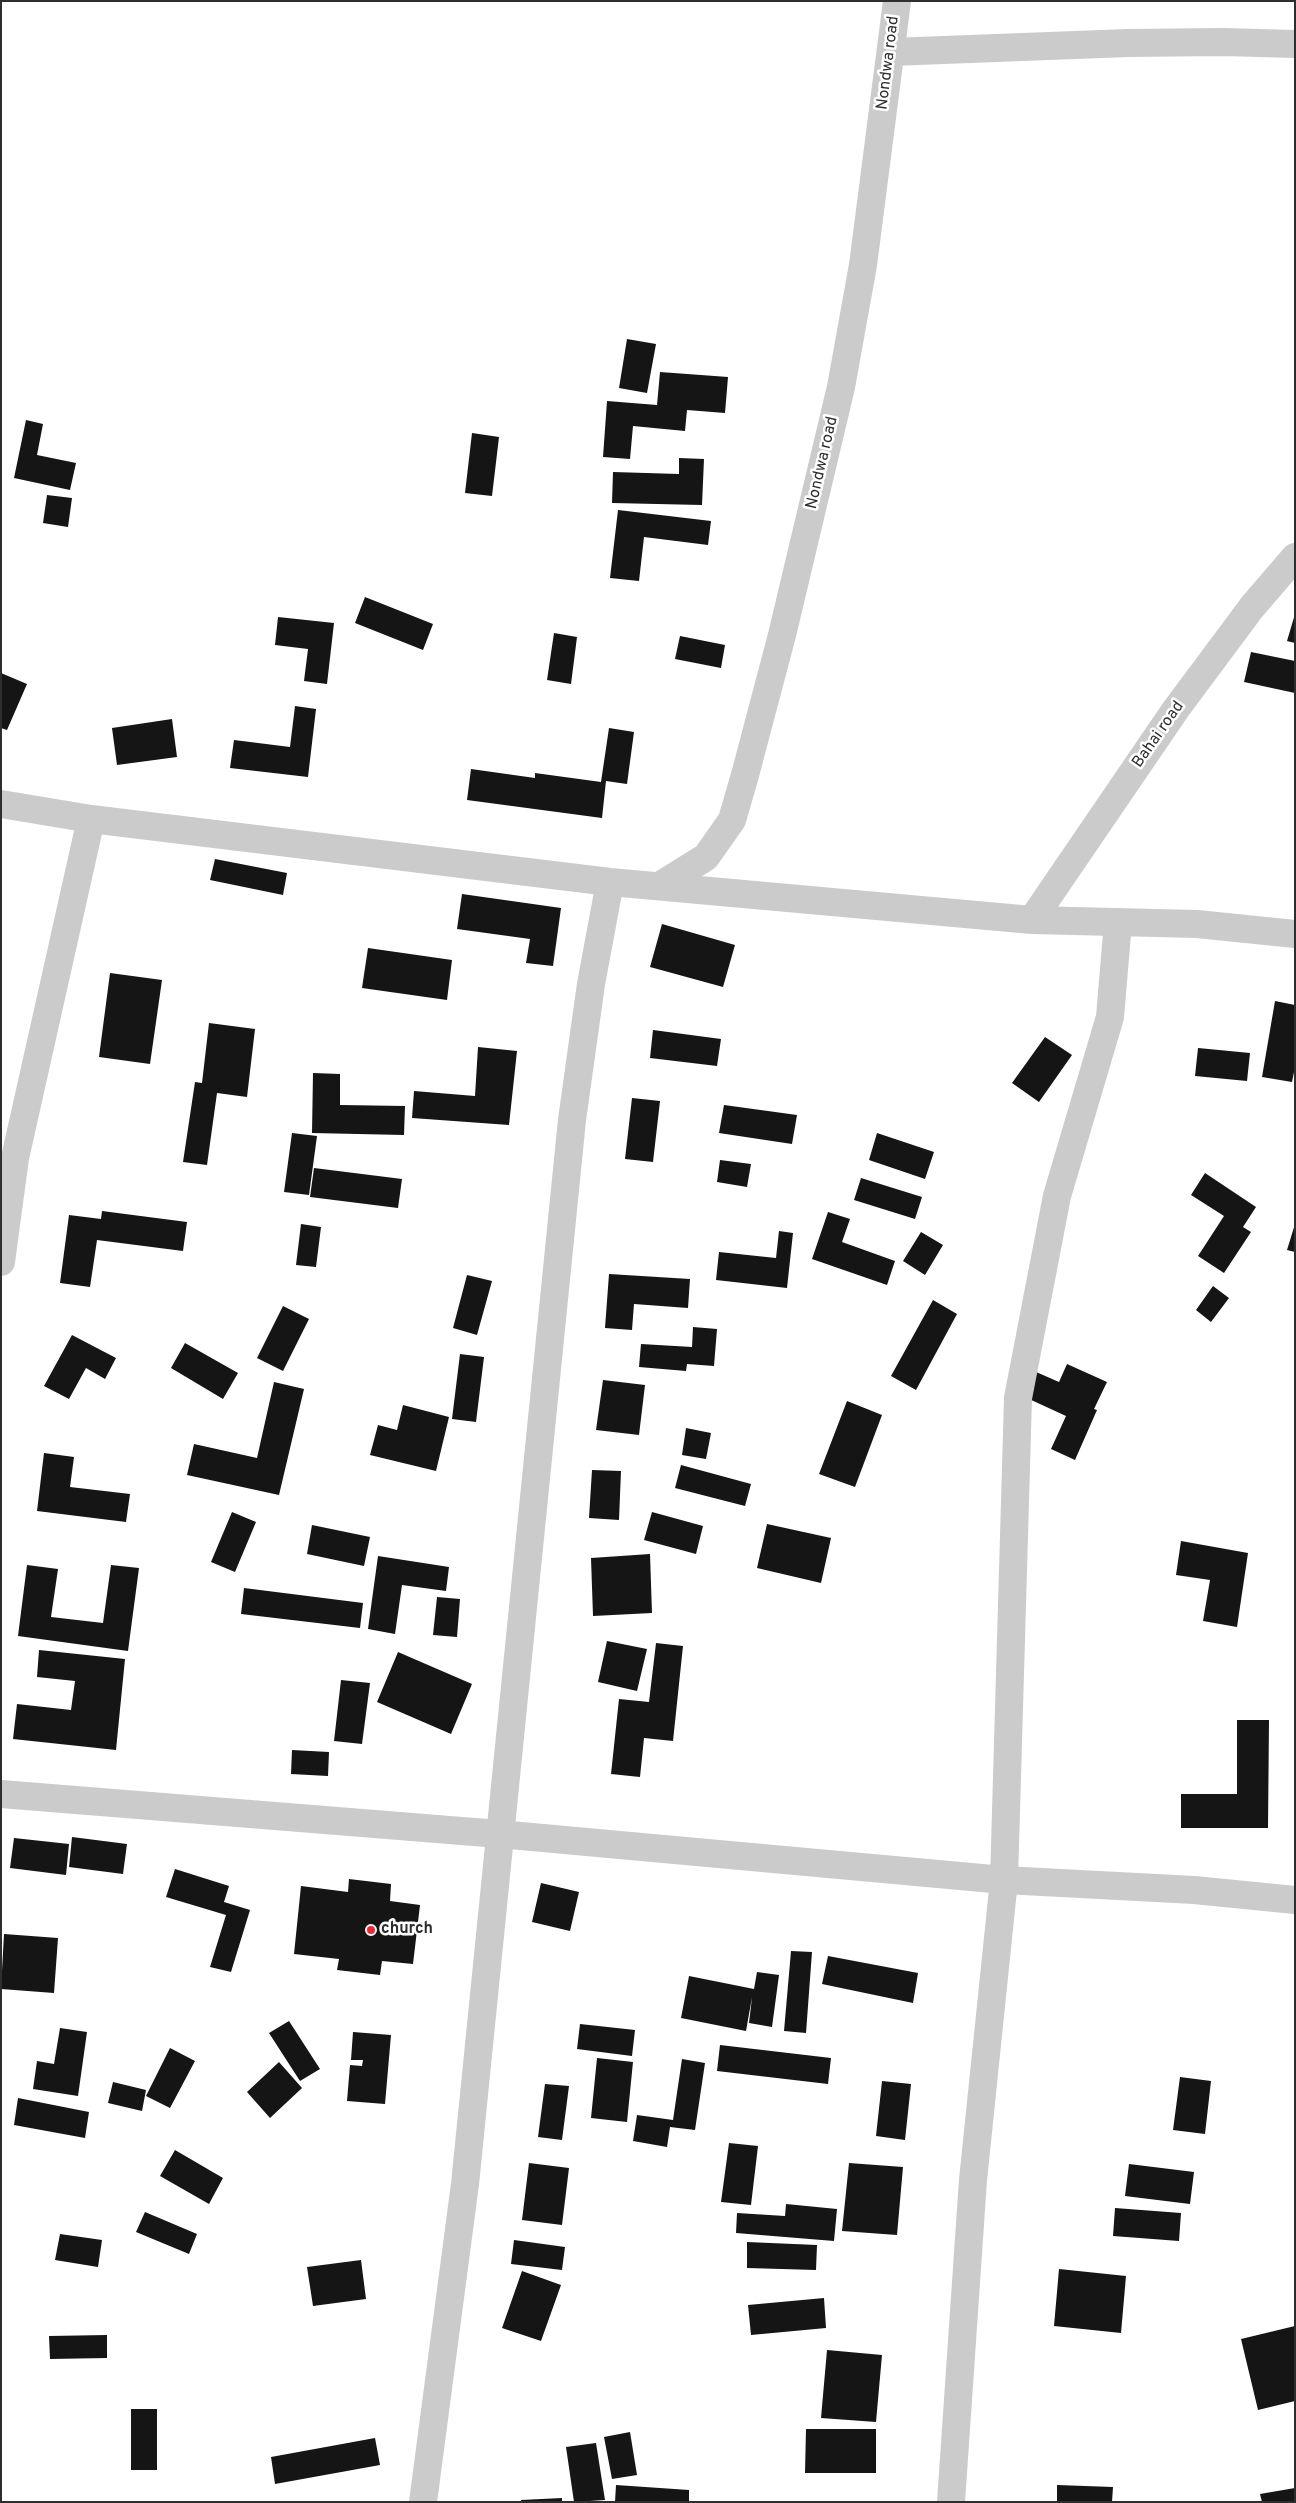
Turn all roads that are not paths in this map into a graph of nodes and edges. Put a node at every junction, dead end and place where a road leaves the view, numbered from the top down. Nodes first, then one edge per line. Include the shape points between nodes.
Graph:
1 (897, 1) edge
2 (1295, 44) edge
3 (890, 52) junction
4 (1295, 557) edge
5 (1, 804) edge
6 (91, 818) junction
7 (610, 882) junction
8 (661, 885) junction
9 (1032, 920) junction
10 (1118, 922) junction
11 (1295, 934) edge
12 (1, 1262) edge
13 (1, 1794) edge
14 (499, 1834) junction
15 (1004, 1880) junction
16 (1295, 1900) edge
17 (423, 2502) edge
18 (951, 2502) edge

1 - 3 street, Nondwa road
2 - 3 street via 1128,43
3 - 8 street, Nondwa road via 862,265 841,387 745,775 732,820 706,857
4 - 9 street, Bahai road via 1252,607 1176,710
5 - 6 street
6 - 7 street
6 - 12 street via 14,1158
7 - 8 street
7 - 14 street via 591,984 572,1120
8 - 9 street
9 - 10 street
10 - 11 street via 1197,924
10 - 15 street via 1110,1017 1057,1196 1018,1398
13 - 14 street
14 - 15 street
14 - 17 street via 465,2184
15 - 16 street via 1194,1890
15 - 18 street via 973,2180

